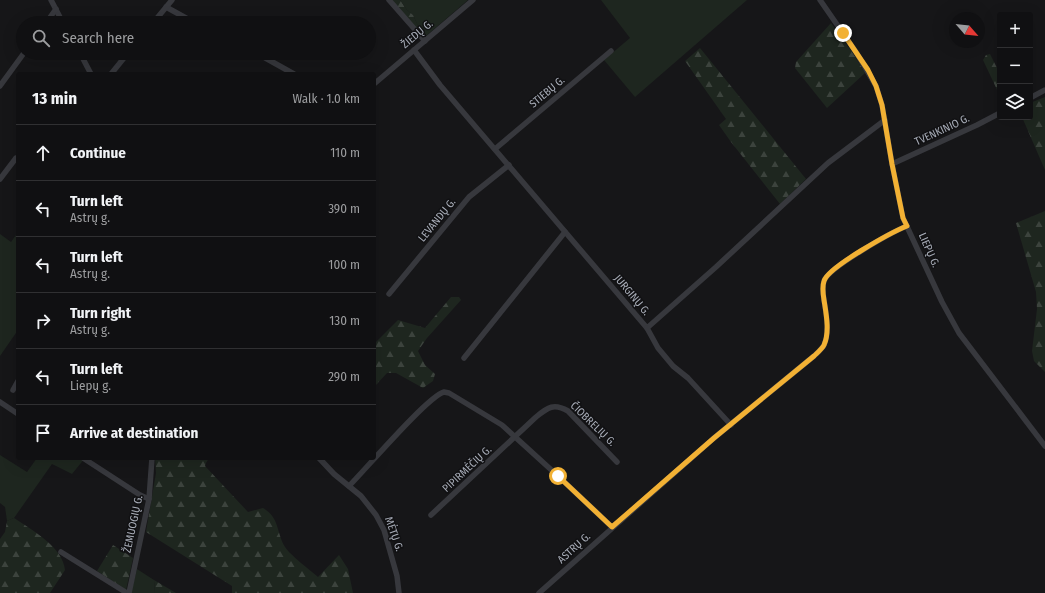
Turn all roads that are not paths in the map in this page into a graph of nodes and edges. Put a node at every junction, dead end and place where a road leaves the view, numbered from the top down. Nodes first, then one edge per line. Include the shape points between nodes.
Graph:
1 (51, 0) edge
2 (172, 0) edge
3 (389, 0) edge
4 (473, 0) edge
5 (820, 0) edge
6 (166, 7) junction
7 (56, 9) junction
8 (51, 16) edge
9 (60, 16) edge
10 (159, 16) edge
11 (182, 16) edge
12 (425, 41) junction
13 (414, 50) junction
14 (611, 51) dead end
15 (19, 60) edge
16 (84, 60) edge
17 (122, 60) edge
18 (268, 60) edge
19 (90, 72) edge
20 (113, 72) edge
21 (290, 72) edge
22 (376, 82) edge
23 (0, 86) edge
24 (1045, 90) edge
25 (1033, 96) edge
26 (997, 115) edge
27 (885, 120) junction
28 (495, 149) junction
29 (16, 158) edge
30 (892, 164) junction
31 (509, 165) junction
32 (0, 179) edge
33 (907, 226) junction
34 (565, 232) junction
35 (389, 294) dead end
36 (647, 328) junction
37 (464, 358) dead end
38 (16, 385) edge
39 (13, 390) dead end
40 (0, 402) edge
41 (16, 413) edge
42 (731, 425) junction
43 (515, 437) junction
44 (1045, 446) edge
45 (376, 457) edge
46 (86, 460) edge
47 (152, 460) edge
48 (321, 460) edge
49 (373, 460) edge
50 (617, 462) dead end
51 (349, 486) junction
52 (149, 499) junction
53 (431, 515) dead end
54 (612, 527) junction
55 (61, 552) dead end
56 (128, 592) edge
57 (136, 593) edge
58 (399, 593) edge
59 (539, 593) edge

1 - 7 street
2 - 6 street
3 - 12 street
4 - 12 street, ŽIEDŲ G.
5 - 27 street, LIEPŲ G. via 868,70 878,92
6 - 10 street
6 - 11 street
7 - 8 street
7 - 9 street
12 - 13 street, ŽIEDŲ G.
13 - 22 street, ŽIEDŲ G.
13 - 28 street, JURGINŲ G. via 440,85
14 - 28 street, STIEBŲ G.
15 - 23 street
16 - 19 street
17 - 20 street
18 - 21 street
24 - 25 street
26 - 30 street, TVENKINIO G.
27 - 30 street, LIEPŲ G.
27 - 36 street, JURGINŲ G. via 823,168
28 - 31 street, JURGINŲ G.
29 - 32 street
30 - 33 street, LIEPŲ G. via 903,218
31 - 34 street, JURGINŲ G.
31 - 35 street, LEVANDŲ G. via 469,197
33 - 42 street, ASTRŲ G. via 894,231 826,276 822,290 827,336 824,346
33 - 44 street, LIEPŲ G. via 959,334
34 - 36 street, JURGINŲ G.
34 - 37 street
36 - 42 street via 658,348 673,366 688,378
38 - 39 street
40 - 41 street
42 - 54 street, ASTRŲ G.
43 - 45 street via 502,425 444,392 414,417
43 - 50 street, ČIOBRELIŲ G. via 546,409 560,407 568,411
43 - 53 street, PIPIRMĖČIŲ G.
43 - 54 street
46 - 52 street
47 - 52 street, ŽEMUOGIŲ G.
48 - 51 street, MĖTŲ G.
49 - 51 street
51 - 58 street, MĖTŲ G. via 367,502 384,530
52 - 56 street, ŽEMUOGIŲ G.
54 - 59 street, ASTRŲ G.
55 - 56 street
56 - 57 street

